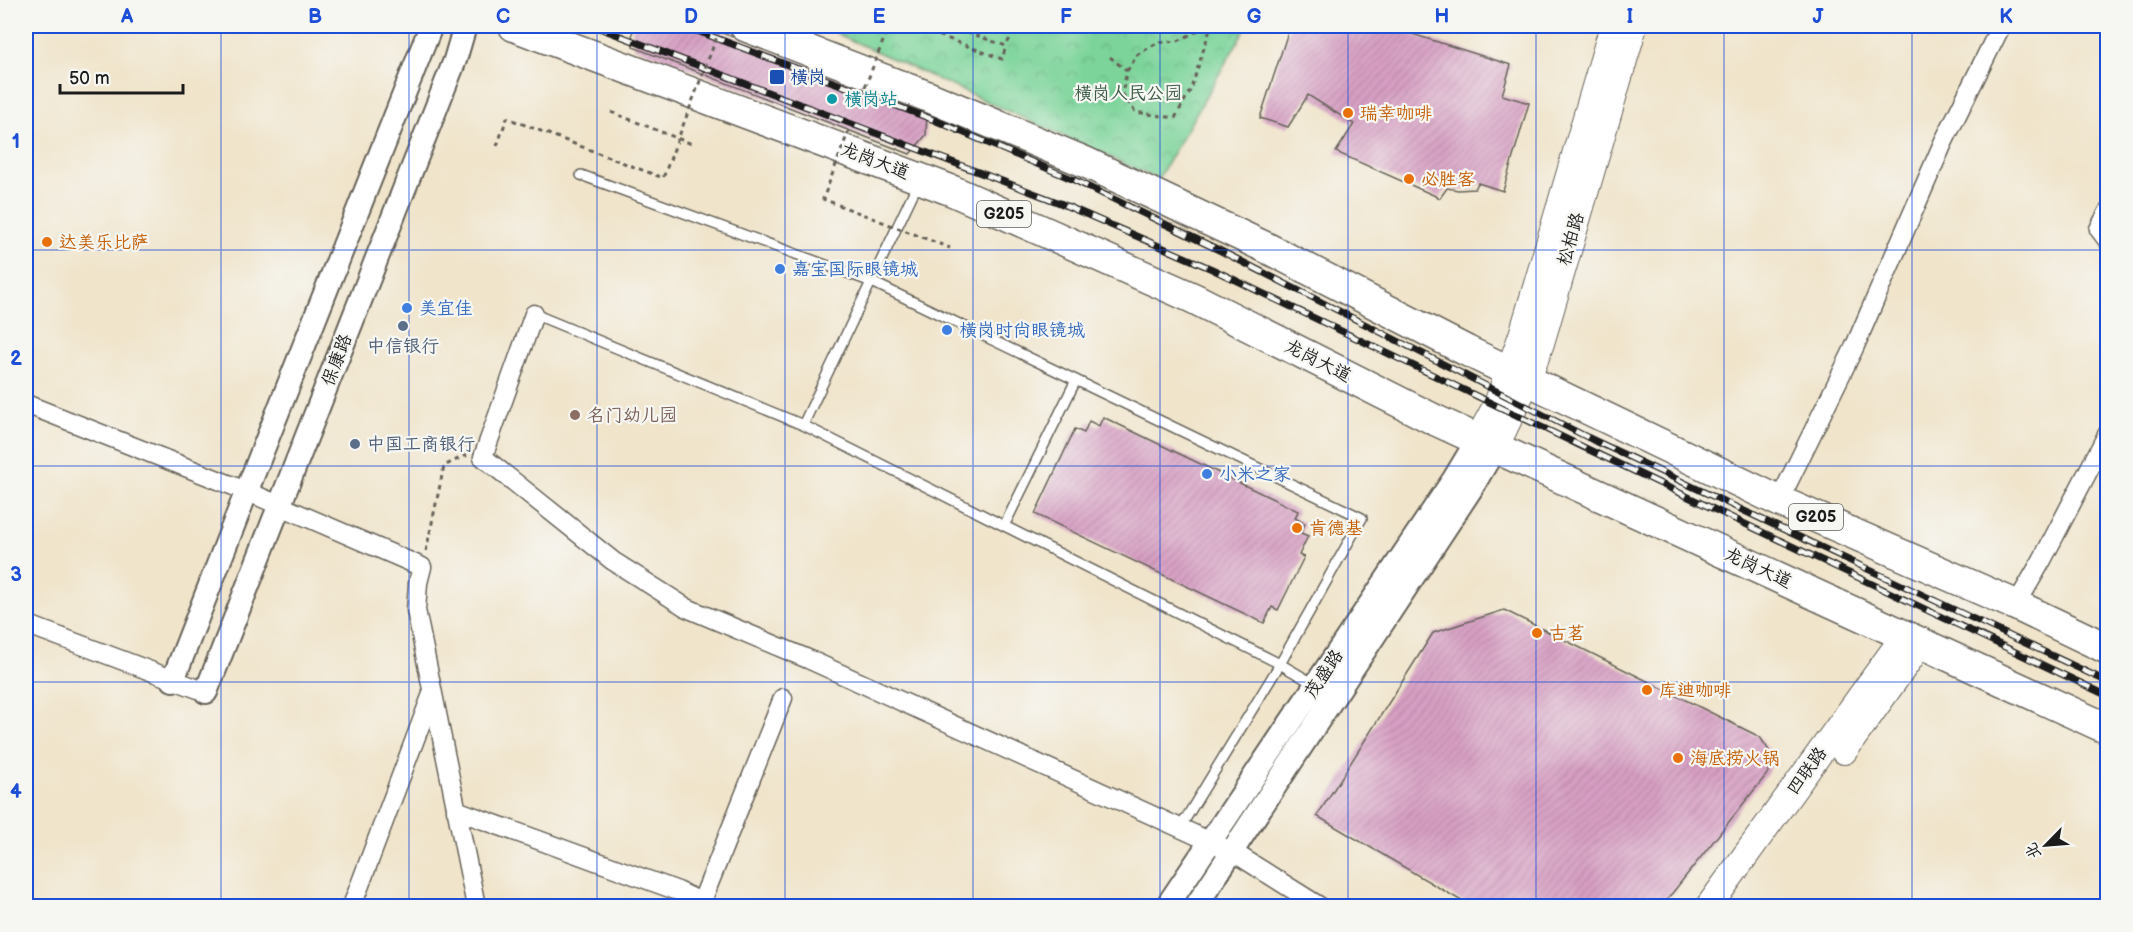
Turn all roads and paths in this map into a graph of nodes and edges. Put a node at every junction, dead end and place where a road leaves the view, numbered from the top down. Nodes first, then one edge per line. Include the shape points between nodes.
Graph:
1 (431, 26) edge
2 (465, 26) edge
3 (514, 26) edge
4 (722, 26) edge
5 (745, 26) edge
6 (889, 26) edge
7 (914, 26) edge
8 (950, 26) edge
9 (1016, 26) edge
10 (1209, 26) edge
11 (1613, 26) edge
12 (1634, 26) edge
13 (2001, 26) edge
14 (1006, 46) junction
15 (1110, 57) dead end
16 (1127, 71) junction
17 (866, 87) dead end
18 (611, 112) dead end
19 (849, 130) dead end
20 (678, 139) junction
21 (692, 144) dead end
22 (496, 146) dead end
23 (581, 175) dead end
24 (921, 178) junction
25 (2108, 212) edge
26 (2108, 241) edge
27 (950, 248) dead end
28 (872, 282) junction
29 (534, 314) joint
30 (1519, 375) junction
31 (1076, 380) junction
32 (26, 404) edge
33 (803, 425) junction
34 (2108, 433) edge
35 (1486, 444) junction
36 (483, 457) junction
37 (246, 492) junction
38 (1779, 501) junction
39 (280, 506) junction
40 (1004, 526) junction
41 (422, 567) junction
42 (2016, 605) junction
43 (26, 624) edge
44 (1913, 639) junction
45 (2108, 649) edge
46 (1281, 664) junction
47 (173, 680) junction
48 (1316, 685) junction
49 (206, 692) joint
50 (432, 694) junction
51 (783, 698) dead end
52 (2108, 729) edge
53 (456, 810) junction
54 (1180, 828) junction
55 (1211, 842) junction
56 (1233, 852) junction
57 (703, 905) edge
58 (352, 906) edge
59 (476, 906) edge
60 (1167, 906) edge
61 (1196, 906) edge
62 (1319, 906) edge
63 (1708, 906) edge
64 (1730, 906) edge

1 - 37 street, 保康路
2 - 39 street, 保康路
3 - 24 highway, 龙岗大道 / G205
4 - 20 path, bridge
5 - 30 highway, G205 via 1085,162
6 - 17 path, bridge
7 - 14 path via 1002,59
8 - 14 path
9 - 14 path
10 - 16 path via 1178,41 1147,48
10 - 16 path via 1191,89 1175,118 1135,112 1122,93
11 - 30 main road, 松柏路
12 - 30 main road, 松柏路 via 1541,343
13 - 38 street via 1943,143 1854,348
15 - 16 path
18 - 20 path
19 - 27 path, bridge via 823,199
20 - 21 path
20 - 22 path, bridge via 663,178 507,118
23 - 28 lane
24 - 28 lane
24 - 35 highway, 龙岗大道 / G205 via 1193,298
25 - 26 street via 2099,229
28 - 31 lane
28 - 33 lane
29 - 33 lane
29 - 36 street
30 - 35 main road, 松柏路 via 1497,404
30 - 38 highway, G205
31 - 40 lane
31 - 46 lane via 1362,518
32 - 37 street
33 - 40 lane
34 - 42 street
35 - 44 highway, 龙岗大道 / G205
35 - 48 street, 茂盛路 via 1454,479
35 - 56 street, 茂盛路 via 1471,489
36 - 41 path via 464,456 444,466
36 - 54 street via 613,561 687,608
37 - 39 street
37 - 47 street, 保康路
38 - 42 highway, G205
39 - 41 street
39 - 49 street, 保康路
40 - 46 lane
41 - 50 street via 416,610
42 - 45 highway, G205
43 - 47 street
44 - 52 highway, 龙岗大道 / G205
44 - 63 main road, 四联路
44 - 64 main road, 四联路
46 - 48 lane
46 - 54 lane
47 - 49 street
48 - 55 street, 茂盛路
50 - 53 street
50 - 58 street
51 - 57 street
53 - 57 street via 678,891
53 - 59 street
54 - 55 street
55 - 56 street
55 - 60 street, 茂盛路
56 - 61 street, 茂盛路
56 - 62 street

